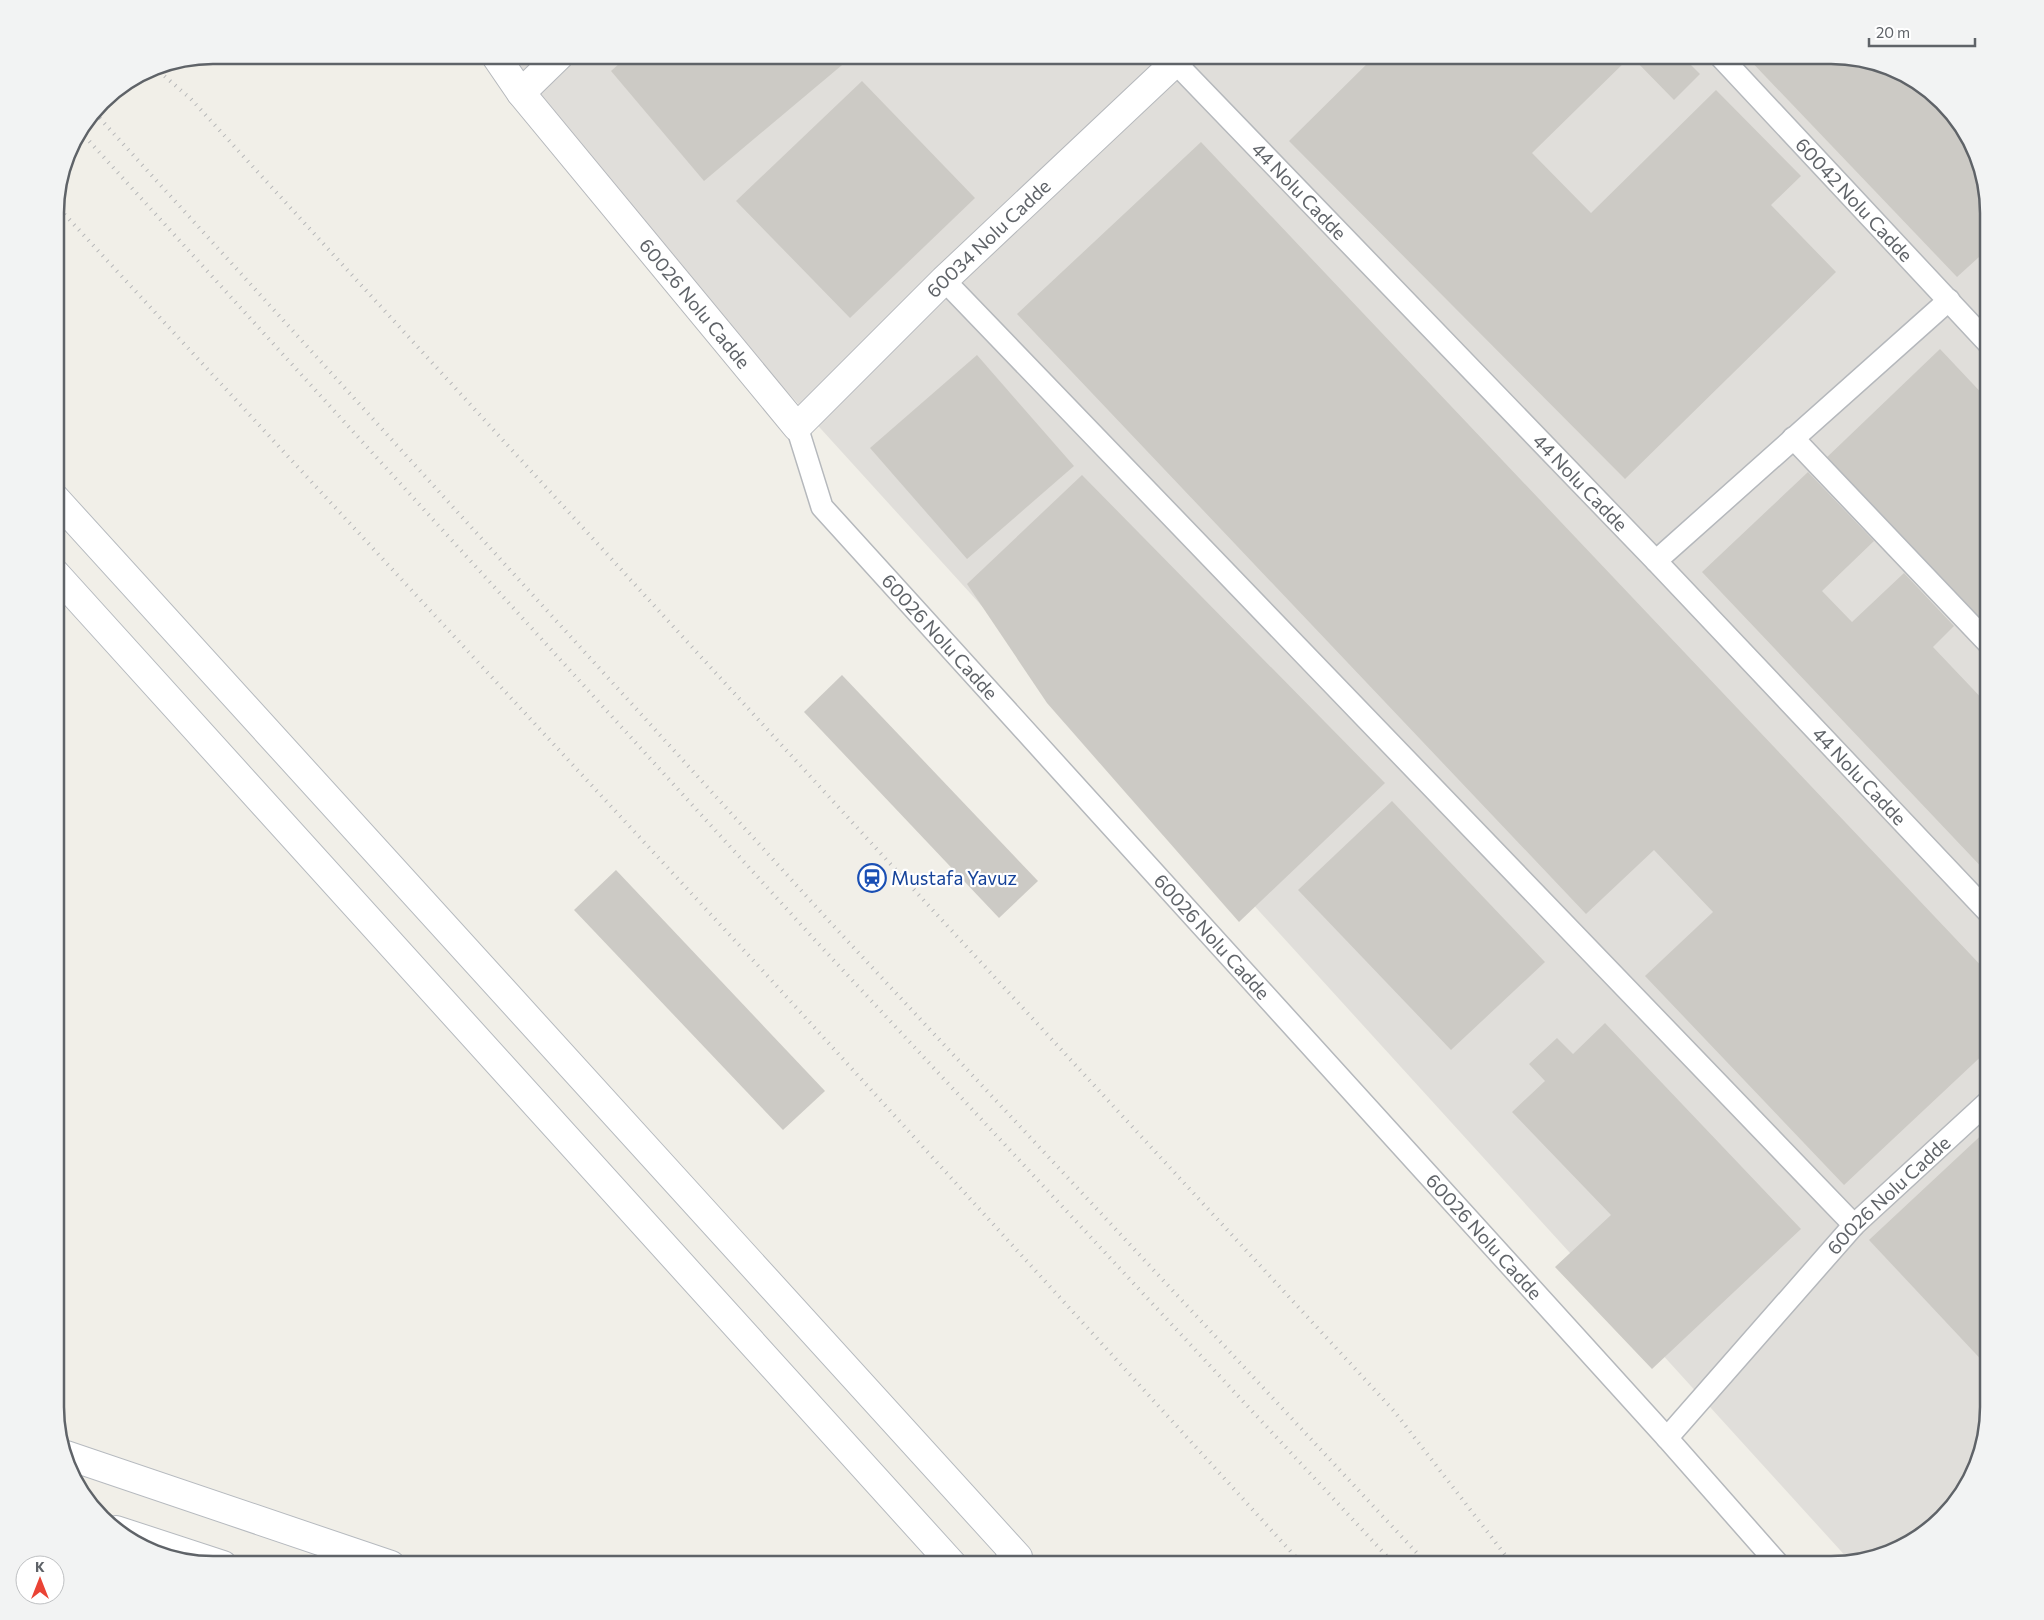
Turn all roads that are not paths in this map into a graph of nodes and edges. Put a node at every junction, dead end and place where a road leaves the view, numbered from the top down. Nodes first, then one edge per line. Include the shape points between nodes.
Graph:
1 (501, 64) edge
2 (551, 64) edge
3 (1168, 64) edge
4 (1182, 64) edge
5 (1727, 64) edge
6 (520, 93) junction
7 (944, 280) junction
8 (1949, 300) junction
9 (1980, 334) edge
10 (797, 428) junction
11 (1793, 438) junction
12 (64, 508) edge
13 (1656, 561) junction
14 (64, 583) edge
15 (1980, 635) edge
16 (1980, 903) edge
17 (1980, 1109) edge
18 (1854, 1225) junction
19 (1668, 1438) junction
20 (73, 1457) edge
21 (143, 1539) edge
22 (190, 1554) edge
23 (364, 1556) edge
24 (945, 1556) edge
25 (1016, 1556) edge
26 (1772, 1556) edge

1 - 6 street, 60026 Nolu Cadde
2 - 6 street
3 - 7 street, 60034 Nolu Cadde
4 - 13 lane, 44 Nolu Cadde
5 - 8 lane, 60042 Nolu Cadde
6 - 10 street, 60026 Nolu Cadde
7 - 10 street, 60034 Nolu Cadde
7 - 18 lane
8 - 9 lane, 60042 Nolu Cadde
8 - 11 lane
10 - 19 lane, 60026 Nolu Cadde via 822,507
11 - 13 lane
11 - 15 lane
12 - 25 street
13 - 16 lane, 44 Nolu Cadde
14 - 24 street
17 - 18 lane, 60026 Nolu Cadde
18 - 19 lane, 60026 Nolu Cadde
19 - 26 lane
20 - 23 street
21 - 22 street

